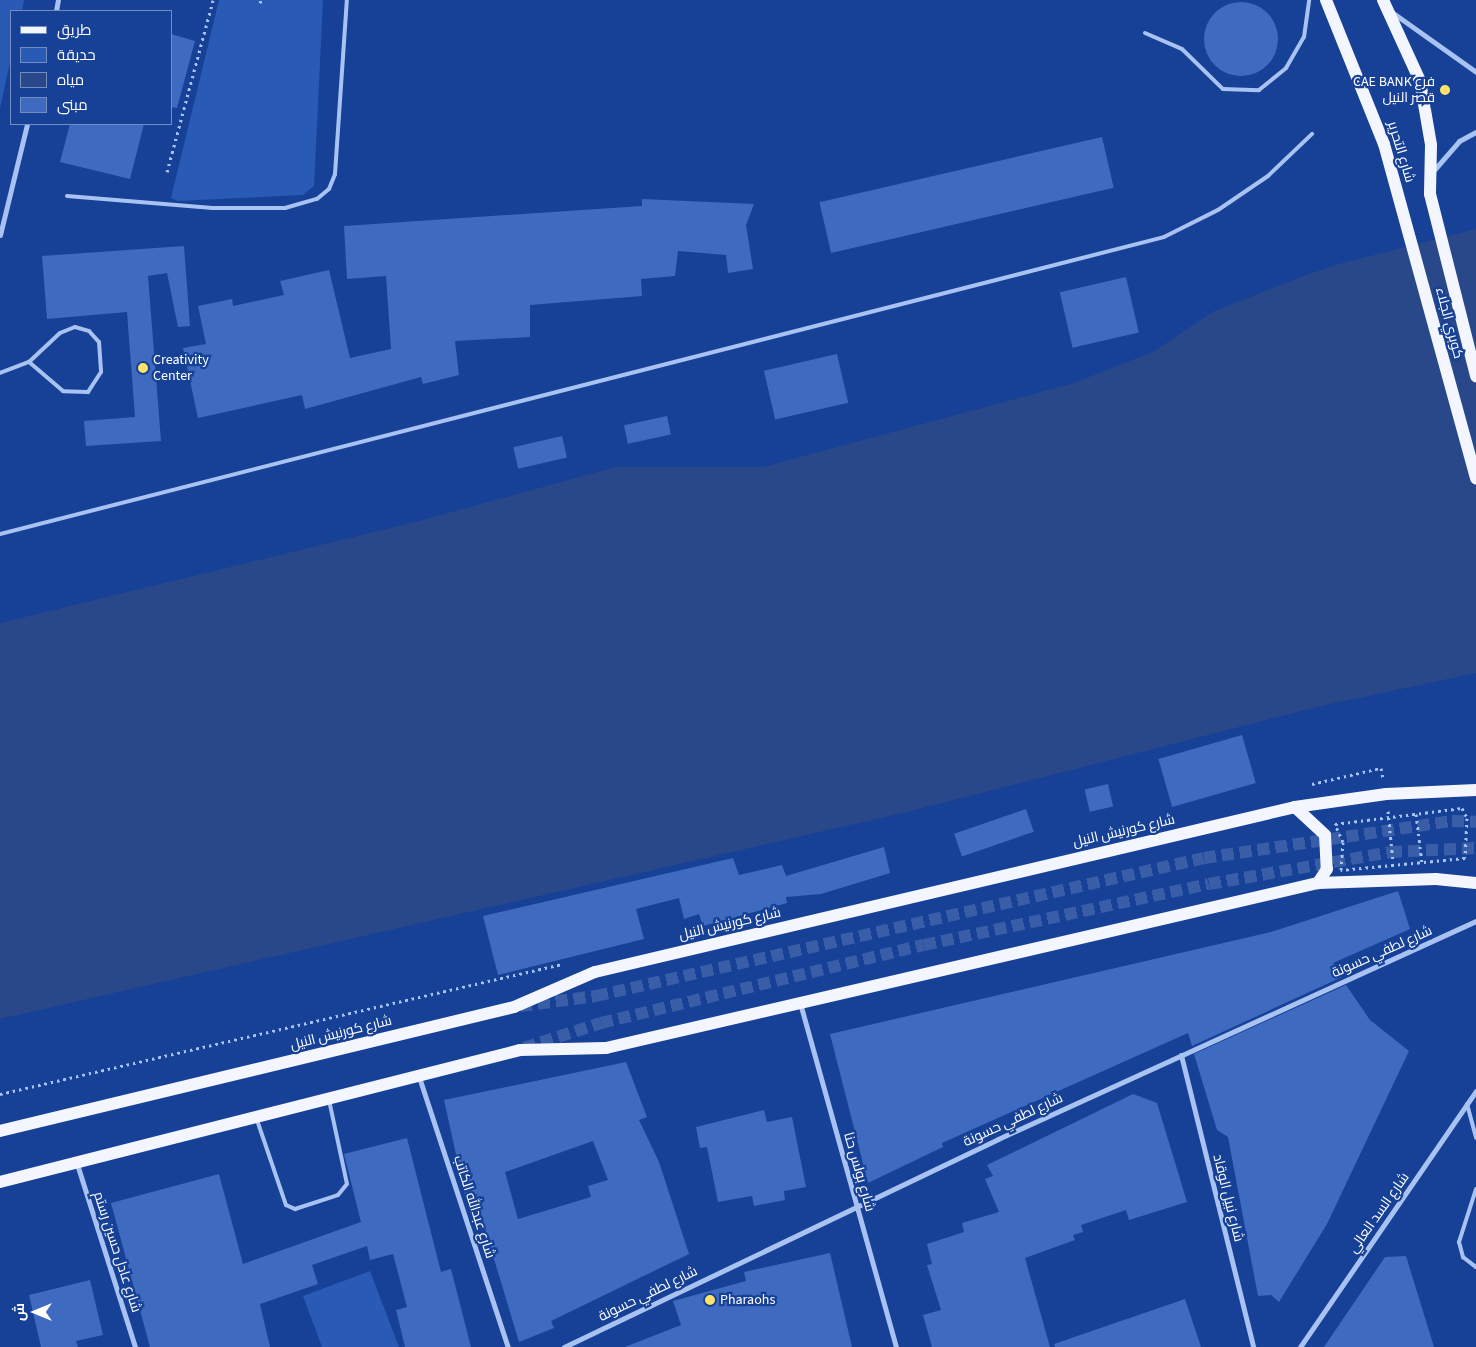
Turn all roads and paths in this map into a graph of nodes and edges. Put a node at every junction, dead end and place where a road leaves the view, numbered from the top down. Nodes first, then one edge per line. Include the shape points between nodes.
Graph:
1 (213, 0) edge
2 (347, 0) edge
3 (1309, 0) edge
4 (1326, 0) edge
5 (1383, 0) edge
6 (1391, 12) junction
7 (1145, 33) dead end
8 (1476, 72) edge
9 (27, 125) edge
10 (1476, 132) edge
11 (1312, 134) dead end
12 (167, 172) dead end
13 (1430, 177) junction
14 (1430, 194) joint
15 (68, 196) dead end
16 (1400, 203) joint
17 (0, 236) edge
18 (29, 362) junction
19 (0, 373) edge
20 (1476, 376) edge
21 (1476, 479) edge
22 (0, 534) edge
23 (1476, 790) edge
24 (1295, 807) junction
25 (1416, 814) junction
26 (1422, 864) junction
27 (1318, 883) junction
28 (1476, 883) edge
29 (1476, 921) edge
30 (800, 1002) junction
31 (1181, 1055) junction
32 (419, 1075) junction
33 (1476, 1092) edge
34 (328, 1097) junction
35 (1467, 1104) junction
36 (256, 1115) junction
37 (0, 1131) edge
38 (1476, 1138) edge
39 (77, 1164) junction
40 (0, 1182) edge
41 (1476, 1189) edge
42 (857, 1207) junction
43 (1476, 1267) edge
44 (135, 1347) edge
45 (508, 1347) edge
46 (564, 1347) edge
47 (896, 1347) edge
48 (1254, 1347) edge
49 (1300, 1347) edge

1 - 12 path
2 - 15 lane via 335,174 329,189 317,199 286,208 213,208
3 - 7 lane via 1304,38 1286,68 1259,90 1223,89 1182,49
4 - 16 main road, شارع التحرير via 1363,87
5 - 6 main road, شارع التحرير
6 - 8 street
6 - 13 main road, شارع التحرير via 1420,81 1427,112
9 - 17 street
10 - 13 street via 1442,157
11 - 22 lane via 1268,176 1218,210 1164,237
13 - 14 main road, شارع التحرير
14 - 20 main road, كوبري الجلاء
16 - 21 main road, كوبري الجلاء
18 - 18 lane via 60,333 75,327 89,331 100,342 101,372 88,392 63,391
18 - 19 lane
23 - 24 main road, شارع كورنيش النيل via 1386,794
24 - 27 main road via 1326,835 1327,869
24 - 37 main road, شارع كورنيش النيل via 595,972 514,1007
25 - 26 path
25 - 26 path via 1462,808 1467,818 1464,858
25 - 26 path via 1335,824 1343,842 1341,870
27 - 28 main road via 1436,879
27 - 30 main road
29 - 31 street, شارع لطفي حسونة
30 - 32 main road via 606,1048 520,1050
30 - 42 street, شارع بولس حنا
31 - 42 street, شارع لطفي حسونة
31 - 48 street, شارع نبيل الوقاد
32 - 34 main road
32 - 45 street, شارع عبدالله الكاتب
33 - 35 street, شارع السد العالي
34 - 36 main road
34 - 36 lane via 347,1184 338,1195 295,1209 286,1204
35 - 38 lane
35 - 49 street, شارع السد العالي
36 - 39 main road
39 - 40 main road
39 - 44 street, شارع عادل حسين رستم
41 - 43 lane via 1459,1242 1463,1257
42 - 46 street, شارع لطفي حسونة
42 - 47 street, شارع بولس حنا

